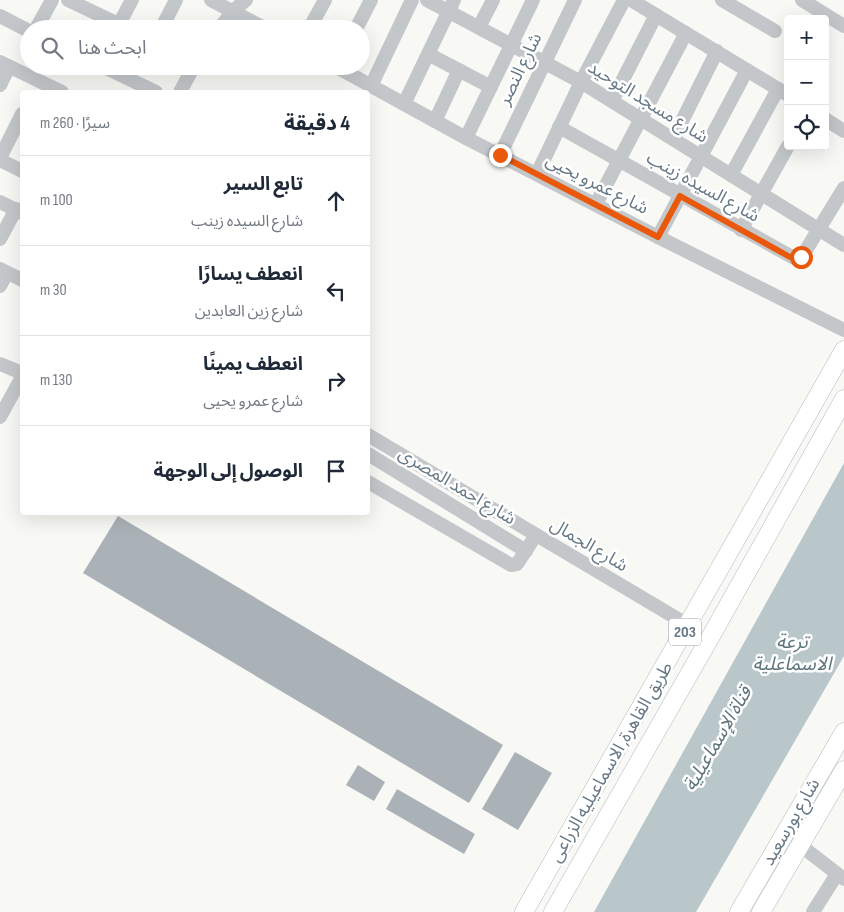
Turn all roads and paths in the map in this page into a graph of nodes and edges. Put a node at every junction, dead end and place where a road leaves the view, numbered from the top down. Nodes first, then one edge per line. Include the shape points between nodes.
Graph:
1 (52, 0) edge
2 (68, 0) edge
3 (132, 0) edge
4 (176, 0) edge
5 (211, 0) edge
6 (246, 0) edge
7 (326, 0) edge
8 (371, 0) edge
9 (412, 0) edge
10 (426, 0) edge
11 (492, 0) edge
12 (532, 0) edge
13 (575, 0) edge
14 (624, 0) edge
15 (631, 0) edge
16 (722, 0) edge
17 (802, 0) edge
18 (90, 5) edge
19 (451, 6) edge
20 (653, 8) edge
21 (233, 11) junction
22 (0, 16) edge
23 (41, 20) edge
24 (114, 20) edge
25 (126, 20) edge
26 (166, 20) edge
27 (226, 20) edge
28 (250, 20) edge
29 (314, 20) edge
30 (361, 20) edge
31 (20, 26) edge
32 (844, 26) edge
33 (479, 27) junction
34 (775, 31) dead end
35 (686, 33) junction
36 (511, 44) junction
37 (717, 51) junction
38 (428, 54) junction
39 (544, 62) junction
40 (5, 65) edge
41 (459, 70) junction
42 (747, 70) junction
43 (121, 75) edge
44 (189, 75) edge
45 (352, 75) edge
46 (581, 82) junction
47 (0, 85) edge
48 (371, 86) junction
49 (37, 87) edge
50 (491, 87) junction
51 (52, 90) edge
52 (152, 90) edge
53 (181, 90) edge
54 (783, 92) edge
55 (612, 101) junction
56 (404, 104) junction
57 (20, 118) edge
58 (642, 119) junction
59 (435, 121) junction
60 (829, 121) edge
61 (559, 127) junction
62 (844, 131) edge
63 (466, 138) junction
64 (673, 139) junction
65 (786, 150) edge
66 (500, 155) junction
67 (701, 157) junction
68 (0, 159) edge
69 (617, 160) junction
70 (20, 170) edge
71 (537, 174) junction
72 (731, 175) junction
73 (844, 188) edge
74 (761, 193) junction
75 (680, 196) junction
76 (0, 202) edge
77 (596, 204) junction
78 (19, 211) edge
79 (741, 230) junction
80 (820, 230) junction
81 (658, 237) junction
82 (0, 239) edge
83 (844, 245) edge
84 (4, 271) edge
85 (20, 279) edge
86 (0, 286) edge
87 (844, 330) edge
88 (844, 350) edge
89 (0, 364) edge
90 (20, 372) edge
91 (20, 380) edge
92 (844, 399) edge
93 (2, 411) edge
94 (370, 436) edge
95 (370, 455) edge
96 (399, 473) junction
97 (440, 478) junction
98 (370, 483) edge
99 (431, 492) junction
100 (387, 493) junction
101 (471, 496) junction
102 (463, 511) junction
103 (451, 530) junction
104 (536, 535) junction
105 (526, 551) junction
106 (688, 625) junction
107 (844, 732) edge
108 (844, 770) edge
109 (800, 845) junction
110 (841, 876) edge
111 (524, 912) edge
112 (553, 912) edge
113 (739, 912) edge
114 (761, 912) edge
115 (813, 912) edge

1 - 23 street
2 - 18 street
3 - 25 street
4 - 26 street
5 - 21 street
6 - 21 street
7 - 29 street
8 - 30 street
9 - 48 street
10 - 19 street, شارع مسجد التوحيد
11 - 33 street
12 - 36 street
13 - 39 street, شارع النصر
14 - 46 street
15 - 20 street
16 - 34 street
17 - 32 street
18 - 24 street
19 - 33 street, شارع مسجد التوحيد
19 - 38 street
20 - 35 street
20 - 55 street
21 - 27 street
21 - 28 street
22 - 31 street
33 - 36 street, شارع مسجد التوحيد
35 - 37 street
35 - 58 street
36 - 39 street, شارع مسجد التوحيد
36 - 50 street
37 - 42 street
37 - 64 street
38 - 41 street
38 - 56 street
39 - 46 street, شارع مسجد التوحيد
39 - 66 street, شارع النصر
40 - 47 street
40 - 49 street
41 - 50 street
41 - 59 street
42 - 54 street
42 - 67 street
43 - 52 street
44 - 53 street
45 - 48 street, شارع عمرو يحيى
46 - 55 street, شارع مسجد التوحيد
46 - 61 street
48 - 56 street, شارع عمرو يحيى
49 - 51 street
50 - 63 street
54 - 72 street
55 - 58 street, شارع مسجد التوحيد
56 - 59 street, شارع عمرو يحيى
57 - 68 street
58 - 64 street, شارع مسجد التوحيد
58 - 69 street
59 - 63 street, شارع عمرو يحيى
60 - 62 street
61 - 69 street, شارع السيده زينب
61 - 71 street
63 - 66 street, شارع عمرو يحيى
64 - 67 street, شارع مسجد التوحيد
65 - 74 street
66 - 71 street, شارع عمرو يحيى
67 - 72 street, شارع مسجد التوحيد
67 - 75 street
68 - 70 street
69 - 75 street, شارع السيده زينب
69 - 77 street
71 - 77 street, شارع عمرو يحيى
72 - 74 street, شارع مسجد التوحيد
73 - 80 street
74 - 79 street
74 - 80 street, شارع مسجد التوحيد
75 - 79 street, شارع السيده زينب
75 - 81 street
76 - 78 street
77 - 81 street, شارع عمرو يحيى
78 - 82 street
79 - 80 street, شارع السيده زينب via 797,258 803,255
80 - 83 street, شارع مسجد التوحيد
81 - 87 street, شارع عمرو يحيى
84 - 85 street
84 - 86 street
88 - 106 main road, طريق القاهرة, الاسماعيليه الزراعى / 203
89 - 90 street
91 - 93 street
92 - 112 main road, طريق القاهرة, الاسماعيليه الزراعى / 203
94 - 97 street, شارع الجمال
95 - 96 street, شارع احمد المصرى
96 - 99 street, شارع احمد المصرى
96 - 100 street
97 - 99 street
97 - 101 street, شارع الجمال
98 - 100 street
99 - 102 street, شارع احمد المصرى
100 - 103 street
101 - 102 street
101 - 104 street, شارع الجمال
102 - 103 street
102 - 105 street, شارع احمد المصرى
103 - 105 street via 511,566 517,564
104 - 105 street
104 - 106 street, شارع الجمال
106 - 111 main road, طريق القاهرة, الاسماعيليه الزراعى / 203
107 - 113 main road, شارع بورسعيد
108 - 109 main road, شارع بورسعيد
109 - 110 street
109 - 114 main road, شارع بورسعيد
110 - 115 street

